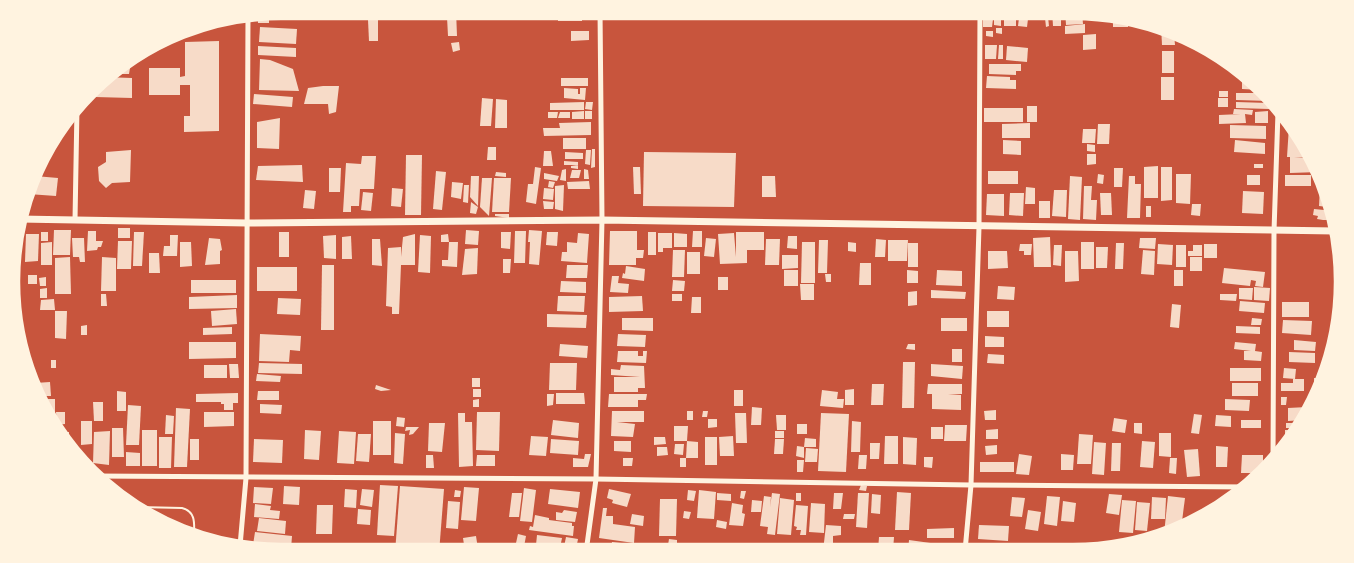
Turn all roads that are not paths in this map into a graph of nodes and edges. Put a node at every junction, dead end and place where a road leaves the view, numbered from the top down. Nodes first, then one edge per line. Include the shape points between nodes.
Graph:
1 (600, 19) edge
2 (980, 19) edge
3 (248, 21) edge
4 (77, 117) edge
5 (1278, 118) edge
6 (26, 220) edge
7 (76, 220) junction
8 (602, 220) junction
9 (247, 223) junction
10 (979, 226) junction
11 (1274, 230) junction
12 (1330, 231) edge
13 (1273, 451) edge
14 (105, 476) edge
15 (246, 478) junction
16 (596, 479) junction
17 (971, 485) junction
18 (1236, 487) edge
19 (240, 541) edge
20 (587, 544) edge
21 (966, 544) edge

1 - 8 street
2 - 10 street
3 - 9 street
4 - 7 street
5 - 11 street
6 - 7 street
7 - 9 street
8 - 9 street
8 - 10 street
8 - 16 street
9 - 15 street
10 - 11 street
10 - 17 street
11 - 12 street
11 - 13 street
14 - 15 street
15 - 16 street
15 - 19 street
16 - 17 street
16 - 20 street
17 - 18 street
17 - 21 street

